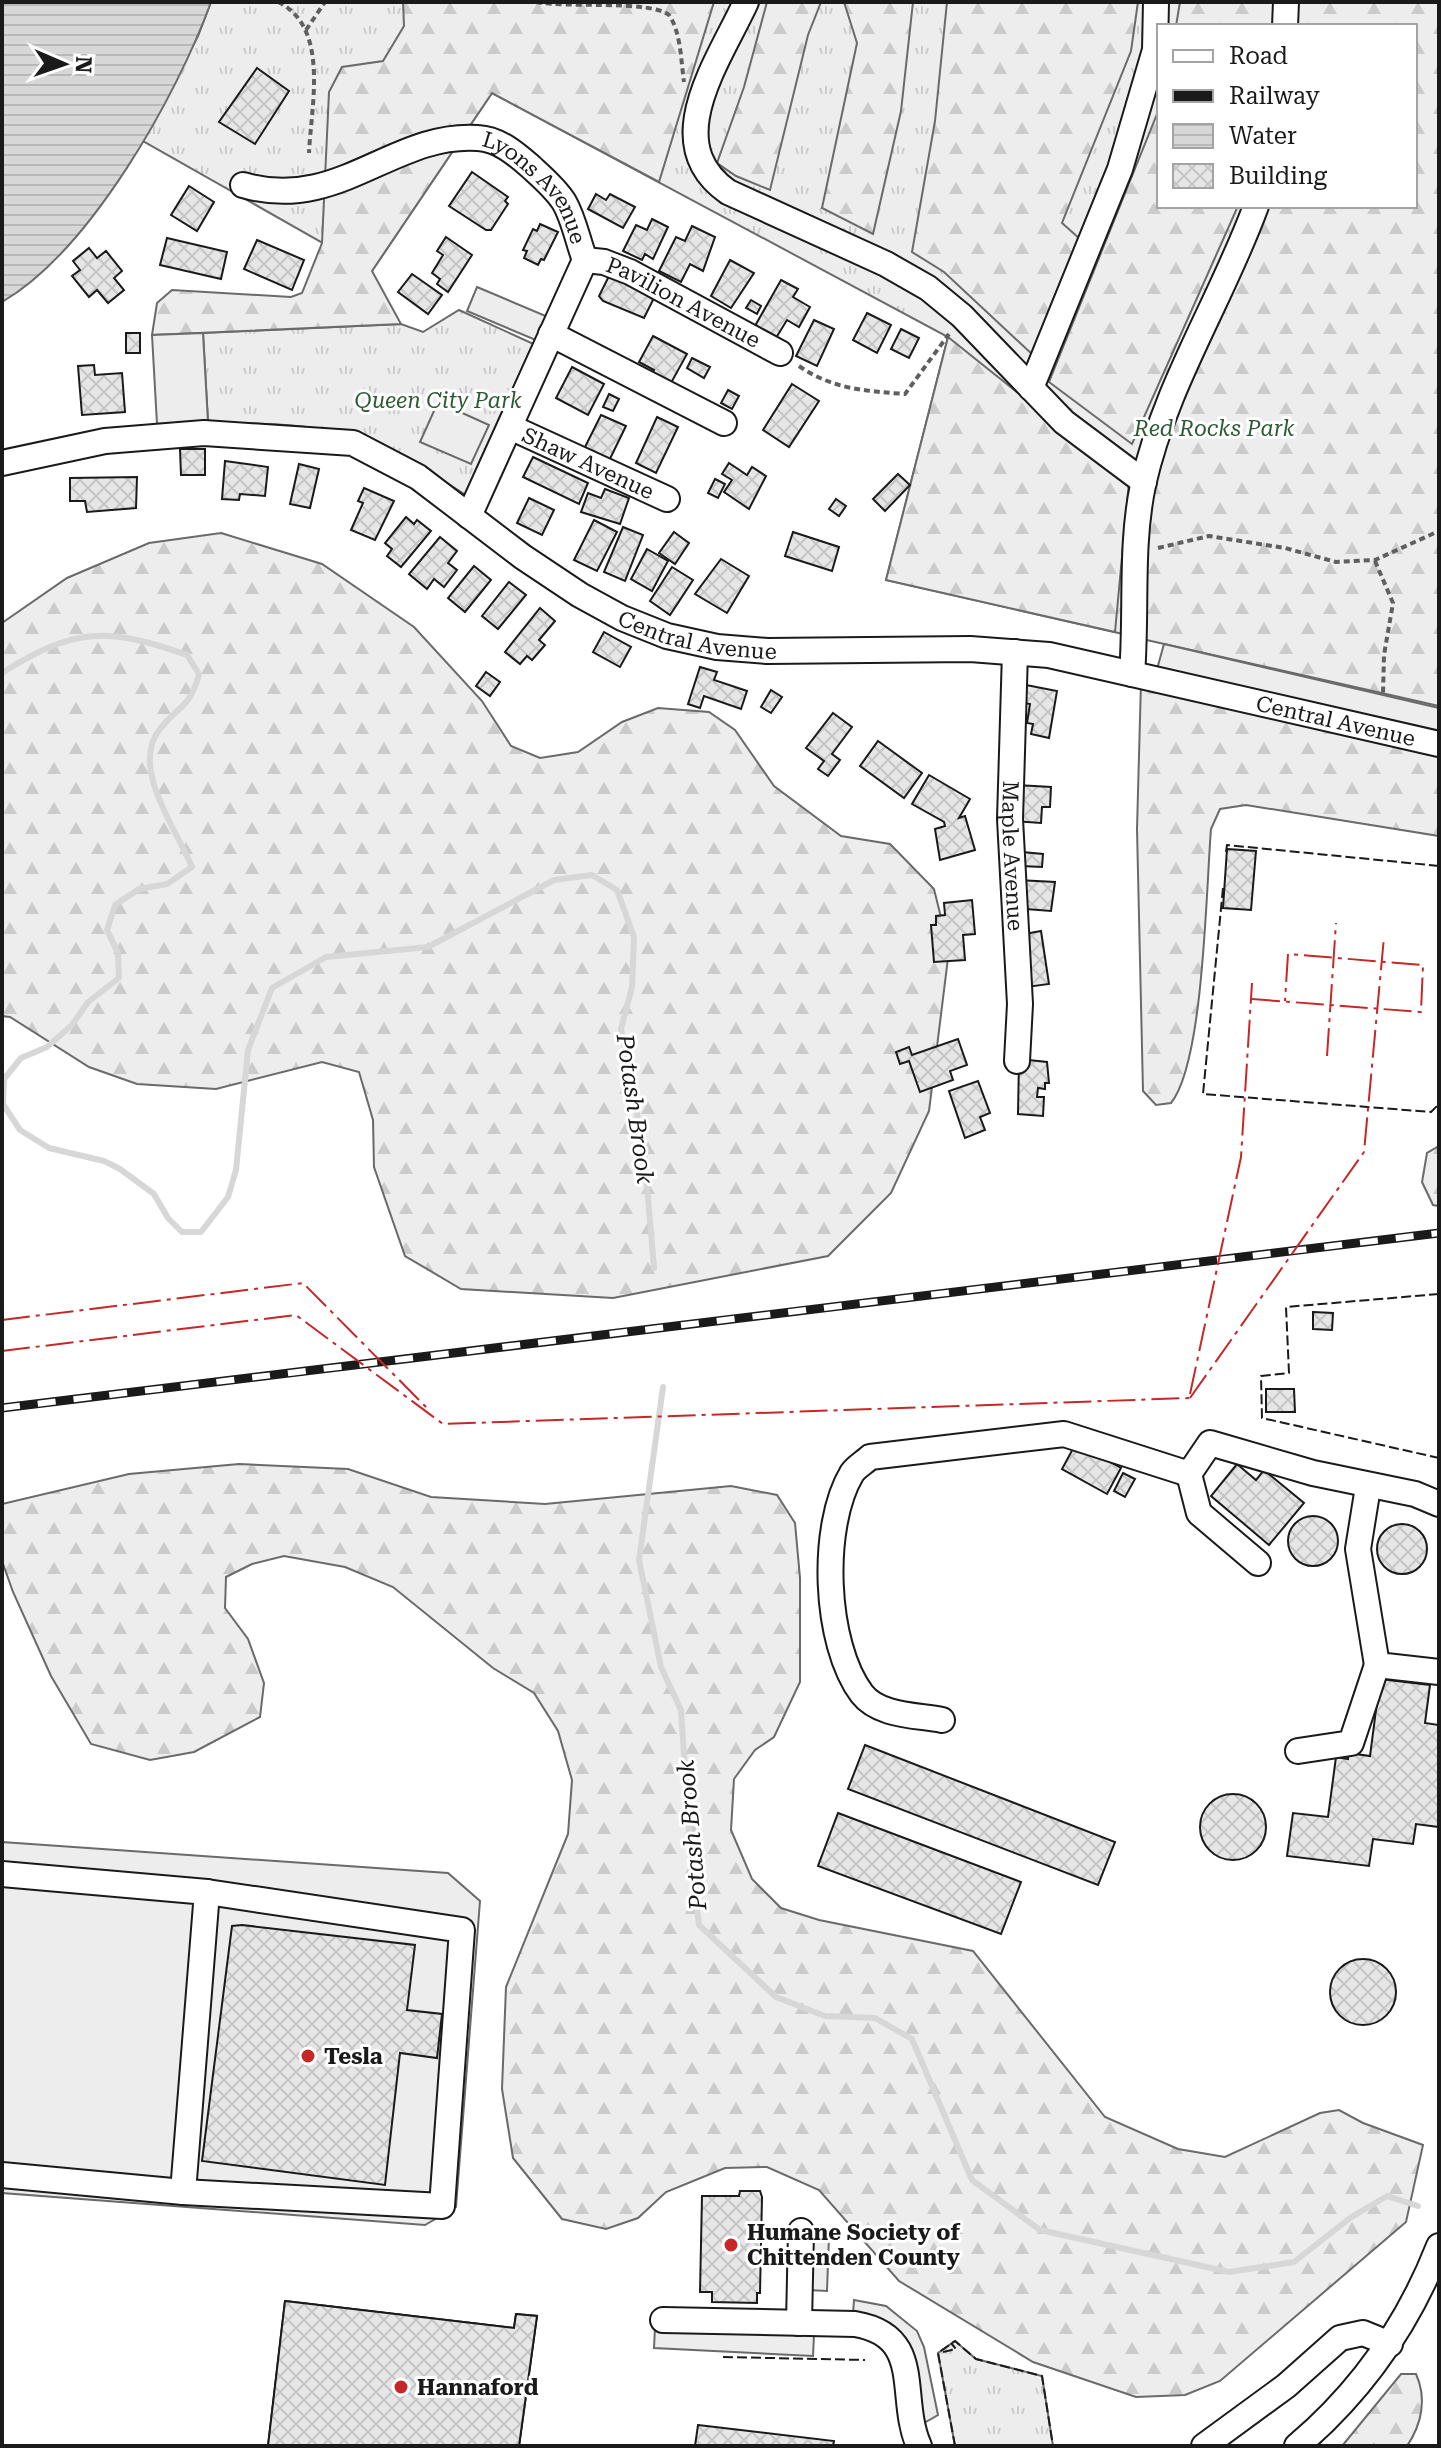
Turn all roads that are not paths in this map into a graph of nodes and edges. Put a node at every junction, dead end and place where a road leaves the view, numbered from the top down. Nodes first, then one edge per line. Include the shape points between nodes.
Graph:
1 (746, 2) edge
2 (1156, 2) edge
3 (1286, 2) edge
4 (1285, 24) edge
5 (243, 185) dead end
6 (1255, 208) edge
7 (585, 260) junction
8 (551, 334) junction
9 (780, 353) road end
10 (1031, 388) junction
11 (724, 423) dead end
12 (510, 427) junction
13 (2, 463) edge
14 (1144, 482) junction
15 (667, 499) dead end
16 (469, 516) junction
17 (1015, 652) junction
18 (1132, 674) junction
19 (1439, 744) edge
20 (1017, 1061) dead end
21 (1189, 1474) junction
22 (1368, 1487) junction
23 (1439, 1504) edge
24 (1258, 1563) dead end
25 (1377, 1665) junction
26 (1439, 1672) edge
27 (942, 1720) dead end
28 (1298, 1751) dead end
29 (2, 1874) edge
30 (207, 1892) junction
31 (2, 2175) edge
32 (183, 2192) junction
33 (801, 2231) dead end
34 (1439, 2246) edge
35 (663, 2320) dead end
36 (799, 2323) junction
37 (1390, 2344) junction
38 (919, 2446) edge
39 (1204, 2446) edge
40 (1297, 2446) edge

1 - 10 street via 698,106 694,143 710,179 928,288
2 - 10 street via 1155,50 1120,169
3 - 4 street
5 - 7 street, Lyons Avenue via 266,192 320,188 431,144 478,138 500,143 520,157 565,203
6 - 14 street via 1195,342
7 - 8 street, Lyons Avenue
7 - 9 street, Pavilion Avenue via 630,272
8 - 11 street
8 - 12 street, Lyons Avenue
10 - 14 street via 1064,422
12 - 15 street, Shaw Avenue
12 - 16 street, Lyons Avenue
13 - 16 street, Central Avenue via 154,436 328,438 377,453
14 - 18 street via 1135,551
16 - 17 street, Central Avenue via 580,595 667,636 767,651
17 - 18 street, Central Avenue
17 - 20 street, Maple Avenue via 1010,819 1020,1004
18 - 19 street, Central Avenue
21 - 22 street via 1210,1443
21 - 24 street via 1199,1513
21 - 27 street via 1064,1434 870,1457 853,1471 839,1506 829,1610 844,1658 862,1694 880,1709
22 - 23 street via 1415,1494
22 - 25 street via 1358,1549
25 - 26 street
25 - 28 street via 1351,1743
29 - 30 street
30 - 32 street
30 - 32 street via 462,1930 442,2206
31 - 32 street
33 - 36 street
34 - 37 street
35 - 36 street
36 - 38 street via 877,2328 894,2341 903,2358
37 - 39 street via 1363,2333 1340,2338 1286,2386
37 - 40 street via 1345,2401

